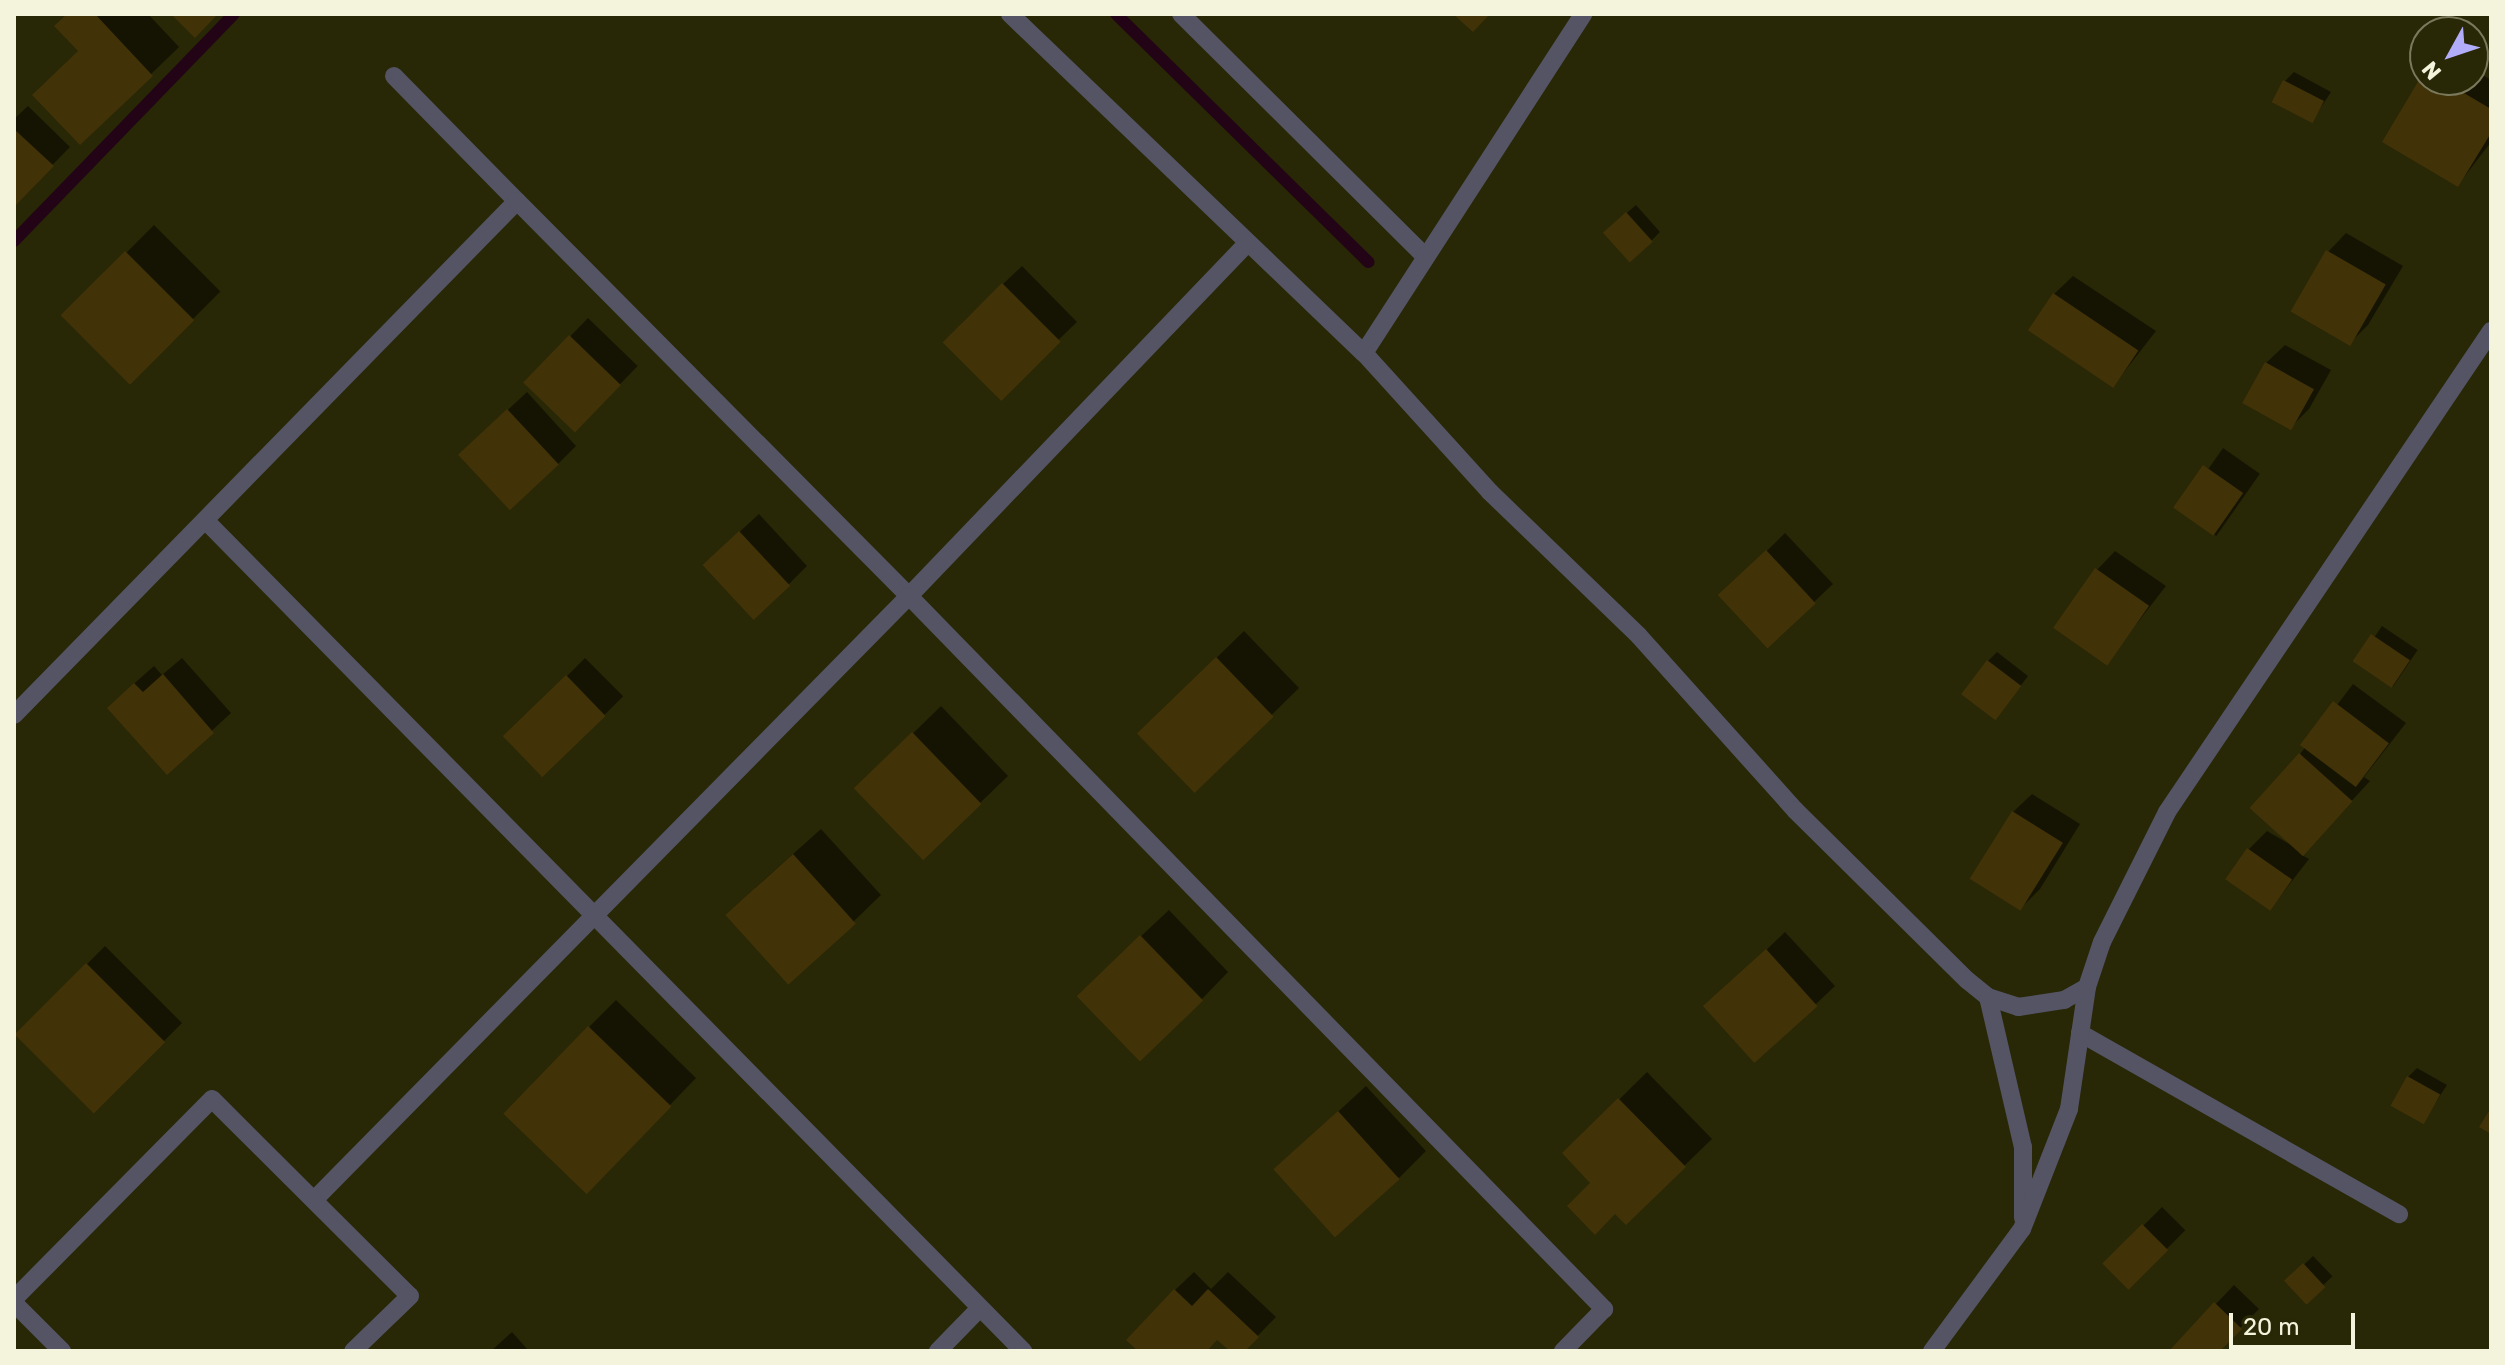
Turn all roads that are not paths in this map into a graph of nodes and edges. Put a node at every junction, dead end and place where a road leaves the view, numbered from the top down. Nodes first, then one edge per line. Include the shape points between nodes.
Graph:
1 (1010, 14) edge
2 (1181, 14) edge
3 (1583, 14) edge
4 (394, 76) dead end
5 (517, 201) junction
6 (1248, 243) junction
7 (1426, 257) junction
8 (2491, 331) edge
9 (1364, 353) junction
10 (208, 523) junction
11 (909, 596) junction
12 (14, 715) edge
13 (593, 916) junction
14 (2087, 987) junction
15 (1988, 997) junction
16 (2080, 1033) junction
17 (316, 1198) junction
18 (2399, 1214) dead end
19 (2022, 1229) junction
20 (14, 1301) edge
21 (980, 1308) junction
22 (62, 1351) edge
23 (353, 1351) edge
24 (938, 1351) edge
25 (1023, 1351) edge
26 (1563, 1351) edge
27 (1932, 1351) edge

1 - 6 lane
2 - 7 lane
3 - 7 lane
4 - 5 lane
5 - 10 lane
5 - 11 lane
6 - 9 lane
6 - 11 lane
7 - 9 lane
8 - 14 lane via 2167,812 2107,931
9 - 15 lane via 1490,492 1639,636 1795,810
10 - 12 lane
10 - 13 lane
11 - 13 lane
11 - 26 lane via 1604,1309
13 - 17 lane
13 - 21 lane
14 - 15 lane via 2064,1000 2018,1007
14 - 16 lane
15 - 19 lane via 2023,1147
16 - 18 lane
16 - 19 lane via 2069,1109
17 - 20 lane via 212,1099
17 - 23 lane via 410,1296
19 - 27 lane
20 - 22 lane
21 - 24 lane
21 - 25 lane

